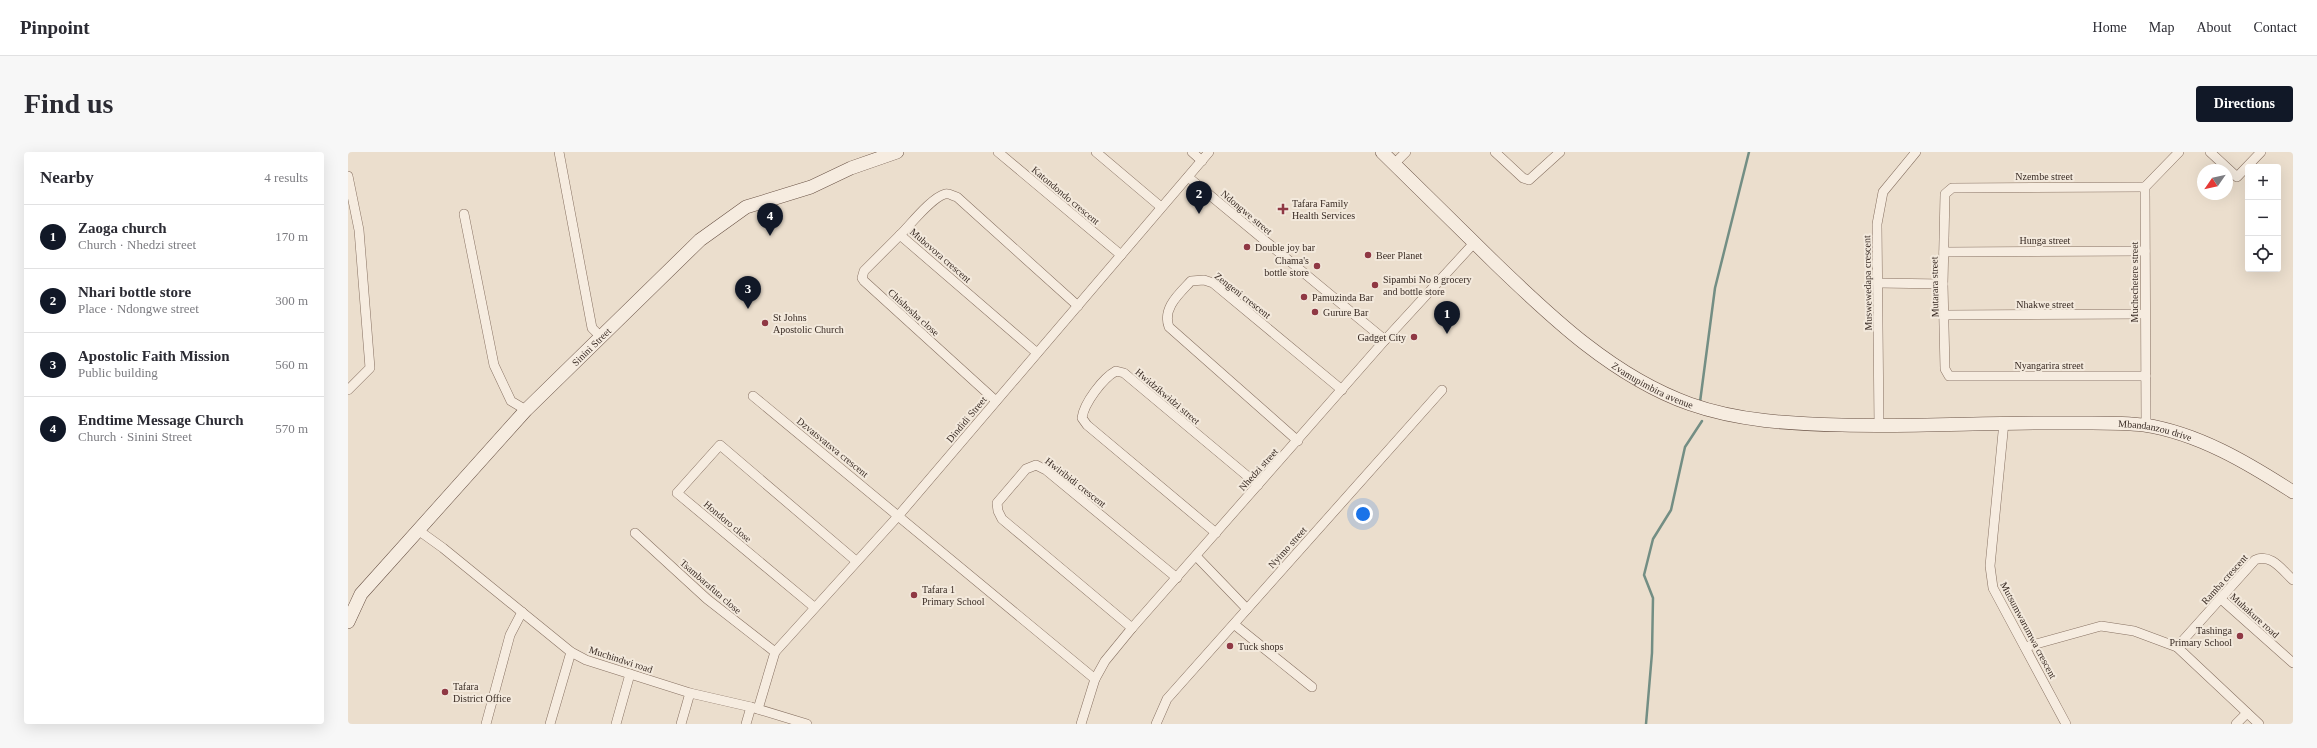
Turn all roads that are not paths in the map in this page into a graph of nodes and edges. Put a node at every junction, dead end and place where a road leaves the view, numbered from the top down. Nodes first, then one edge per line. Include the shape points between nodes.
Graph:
1 (559, 152) edge
2 (897, 152) edge
3 (998, 152) edge
4 (1096, 152) edge
5 (1192, 152) edge
6 (1209, 152) edge
7 (1382, 152) edge
8 (1406, 152) edge
9 (1495, 152) edge
10 (1560, 152) edge
11 (1916, 152) edge
12 (2179, 152) edge
13 (2210, 152) edge
14 (2261, 152) edge
15 (1202, 161) junction
16 (1394, 164) junction
17 (348, 176) edge
18 (1188, 177) junction
19 (2145, 187) junction
20 (1945, 194) joint
21 (1161, 207) junction
22 (464, 214) dead end
23 (900, 235) junction
24 (1474, 243) junction
25 (2145, 251) junction
26 (1944, 252) junction
27 (1121, 254) junction
28 (1878, 283) junction
29 (1943, 284) junction
30 (1078, 306) junction
31 (2145, 314) junction
32 (1945, 315) junction
33 (602, 337) junction
34 (1385, 340) junction
35 (1037, 353) junction
36 (1953, 376) joint
37 (2146, 376) junction
38 (348, 390) edge
39 (1342, 390) junction
40 (1442, 390) dead end
41 (753, 396) dead end
42 (996, 401) junction
43 (526, 410) junction
44 (2004, 422) junction
45 (2146, 425) junction
46 (1880, 426) junction
47 (1298, 441) junction
48 (1258, 485) junction
49 (2293, 492) edge
50 (899, 515) junction
51 (418, 530) junction
52 (635, 533) dead end
53 (1216, 533) junction
54 (1196, 556) junction
55 (856, 561) junction
56 (1178, 578) junction
57 (2293, 580) edge
58 (2221, 599) junction
59 (814, 607) junction
60 (1246, 609) junction
61 (522, 612) junction
62 (348, 622) edge
63 (1235, 625) junction
64 (1132, 628) junction
65 (2025, 647) junction
66 (2177, 647) junction
67 (571, 652) junction
68 (775, 652) junction
69 (2293, 663) edge
70 (630, 674) junction
71 (1094, 679) junction
72 (1312, 687) dead end
73 (690, 693) junction
74 (754, 708) junction
75 (2247, 713) junction
76 (486, 724) edge
77 (550, 724) edge
78 (616, 724) edge
79 (681, 724) edge
80 (746, 724) edge
81 (807, 724) edge
82 (1082, 724) edge
83 (1156, 724) edge
84 (2066, 724) edge
85 (2236, 724) edge
86 (2259, 724) edge

1 - 33 street via 592,328
2 - 33 street, Sinini Street via 850,168 811,187 746,207 700,240
3 - 27 street, Katondondo crescent
4 - 21 street
5 - 15 street
6 - 15 street, Dindidi Street
7 - 16 street, Zvamupimbira avenue
8 - 16 street
9 - 10 street via 1524,178 1530,180
11 - 28 street, Muswewedapa crescent via 1883,192 1877,224
12 - 19 street
13 - 14 street via 2237,177
15 - 18 street, Dindidi Street
16 - 24 street, Zvamupimbira avenue
17 - 38 street via 359,230 370,368
18 - 21 street, Dindidi Street
18 - 34 street, Ndongwe street
19 - 20 street, Nzembe street via 1955,187
19 - 25 street, Muchechetere street
20 - 26 street, Mutarara street
21 - 27 street, Dindidi Street
22 - 43 street via 494,366 511,401
23 - 30 street, Mubovora crescent via 930,204 945,194 950,194 957,197
23 - 35 street, Mubovora crescent
23 - 42 street, Chishosha close via 864,271 862,278
24 - 34 street, Nhedzi street
24 - 46 street, Zvamupimbira avenue via 1525,292 1588,345 1629,375 1661,392 1697,406 1748,418 1799,424
25 - 26 street, Hunga street
25 - 31 street, Muchechetere street
26 - 29 street, Mutarara street
27 - 30 street, Dindidi Street
28 - 29 street
28 - 46 street, Muswewedapa crescent
29 - 32 street, Mutarara street
30 - 35 street, Dindidi Street
31 - 32 street, Nhakwe street
31 - 37 street, Muchechetere street
32 - 36 street, Mutarara street via 1945,369 1946,373
33 - 43 street, Sinini Street
34 - 39 street, Nhedzi street
35 - 42 street, Dindidi Street
36 - 37 street, Nyangarira street
37 - 45 street, Muchechetere street
39 - 47 street, Nhedzi street
39 - 47 street, Zengeni crescent via 1213,283 1204,280 1191,281 1171,303 1167,312 1170,327
40 - 60 street, Nyimo street
41 - 50 street, Dzvatsvatsva crescent
42 - 50 street, Dindidi Street
43 - 51 street, Sinini Street
44 - 45 street, Mbandanzou drive
44 - 46 street, Zvamupimbira avenue
44 - 65 street, Mutsumwarumwa crescent via 1990,566 1991,579 1992,588
45 - 49 street, Mbandanzou drive via 2174,432 2242,460
47 - 48 street, Nhedzi street
48 - 53 street, Nhedzi street
48 - 53 street, Hwidzikwidzi street via 1124,373 1116,371 1108,375 1083,411 1082,418 1087,425
50 - 55 street, Dindidi Street
50 - 71 street, Dzvatsvatsva crescent
51 - 61 street, Muchindwi road
51 - 62 street, Sinini Street via 361,594
52 - 68 street, Tsambarafuta close via 707,599
53 - 54 street, Nhedzi street
54 - 56 street, Nhedzi street
54 - 60 street
55 - 59 street, Dindidi Street
55 - 59 street, Hondoro close via 720,445 677,493
56 - 64 street, Nhedzi street
56 - 64 street, Hwiribidi crescent via 1046,470 1036,465 1026,469 997,503 1002,519
57 - 58 street, Ramba crescent via 2269,558 2263,556 2255,560
58 - 66 street, Ramba crescent
58 - 69 street, Muhakure road
59 - 68 street, Dindidi Street
60 - 63 street, Nyimo street
61 - 67 street, Muchindwi road
61 - 76 street via 510,635
63 - 72 street
63 - 83 street, Nyimo street via 1167,699
64 - 71 street, Nhedzi street
65 - 66 street via 2101,626 2134,631
65 - 84 street, Mutsumwarumwa crescent
66 - 75 street
67 - 70 street, Muchindwi road via 586,660
67 - 77 street
68 - 74 street, Dindidi Street
70 - 73 street, Muchindwi road
70 - 78 street
71 - 82 street, Nhedzi street
73 - 74 street, Muchindwi road
73 - 79 street
74 - 80 street, Dindidi Street
74 - 81 street, Muchindwi road
75 - 85 street
75 - 86 street

